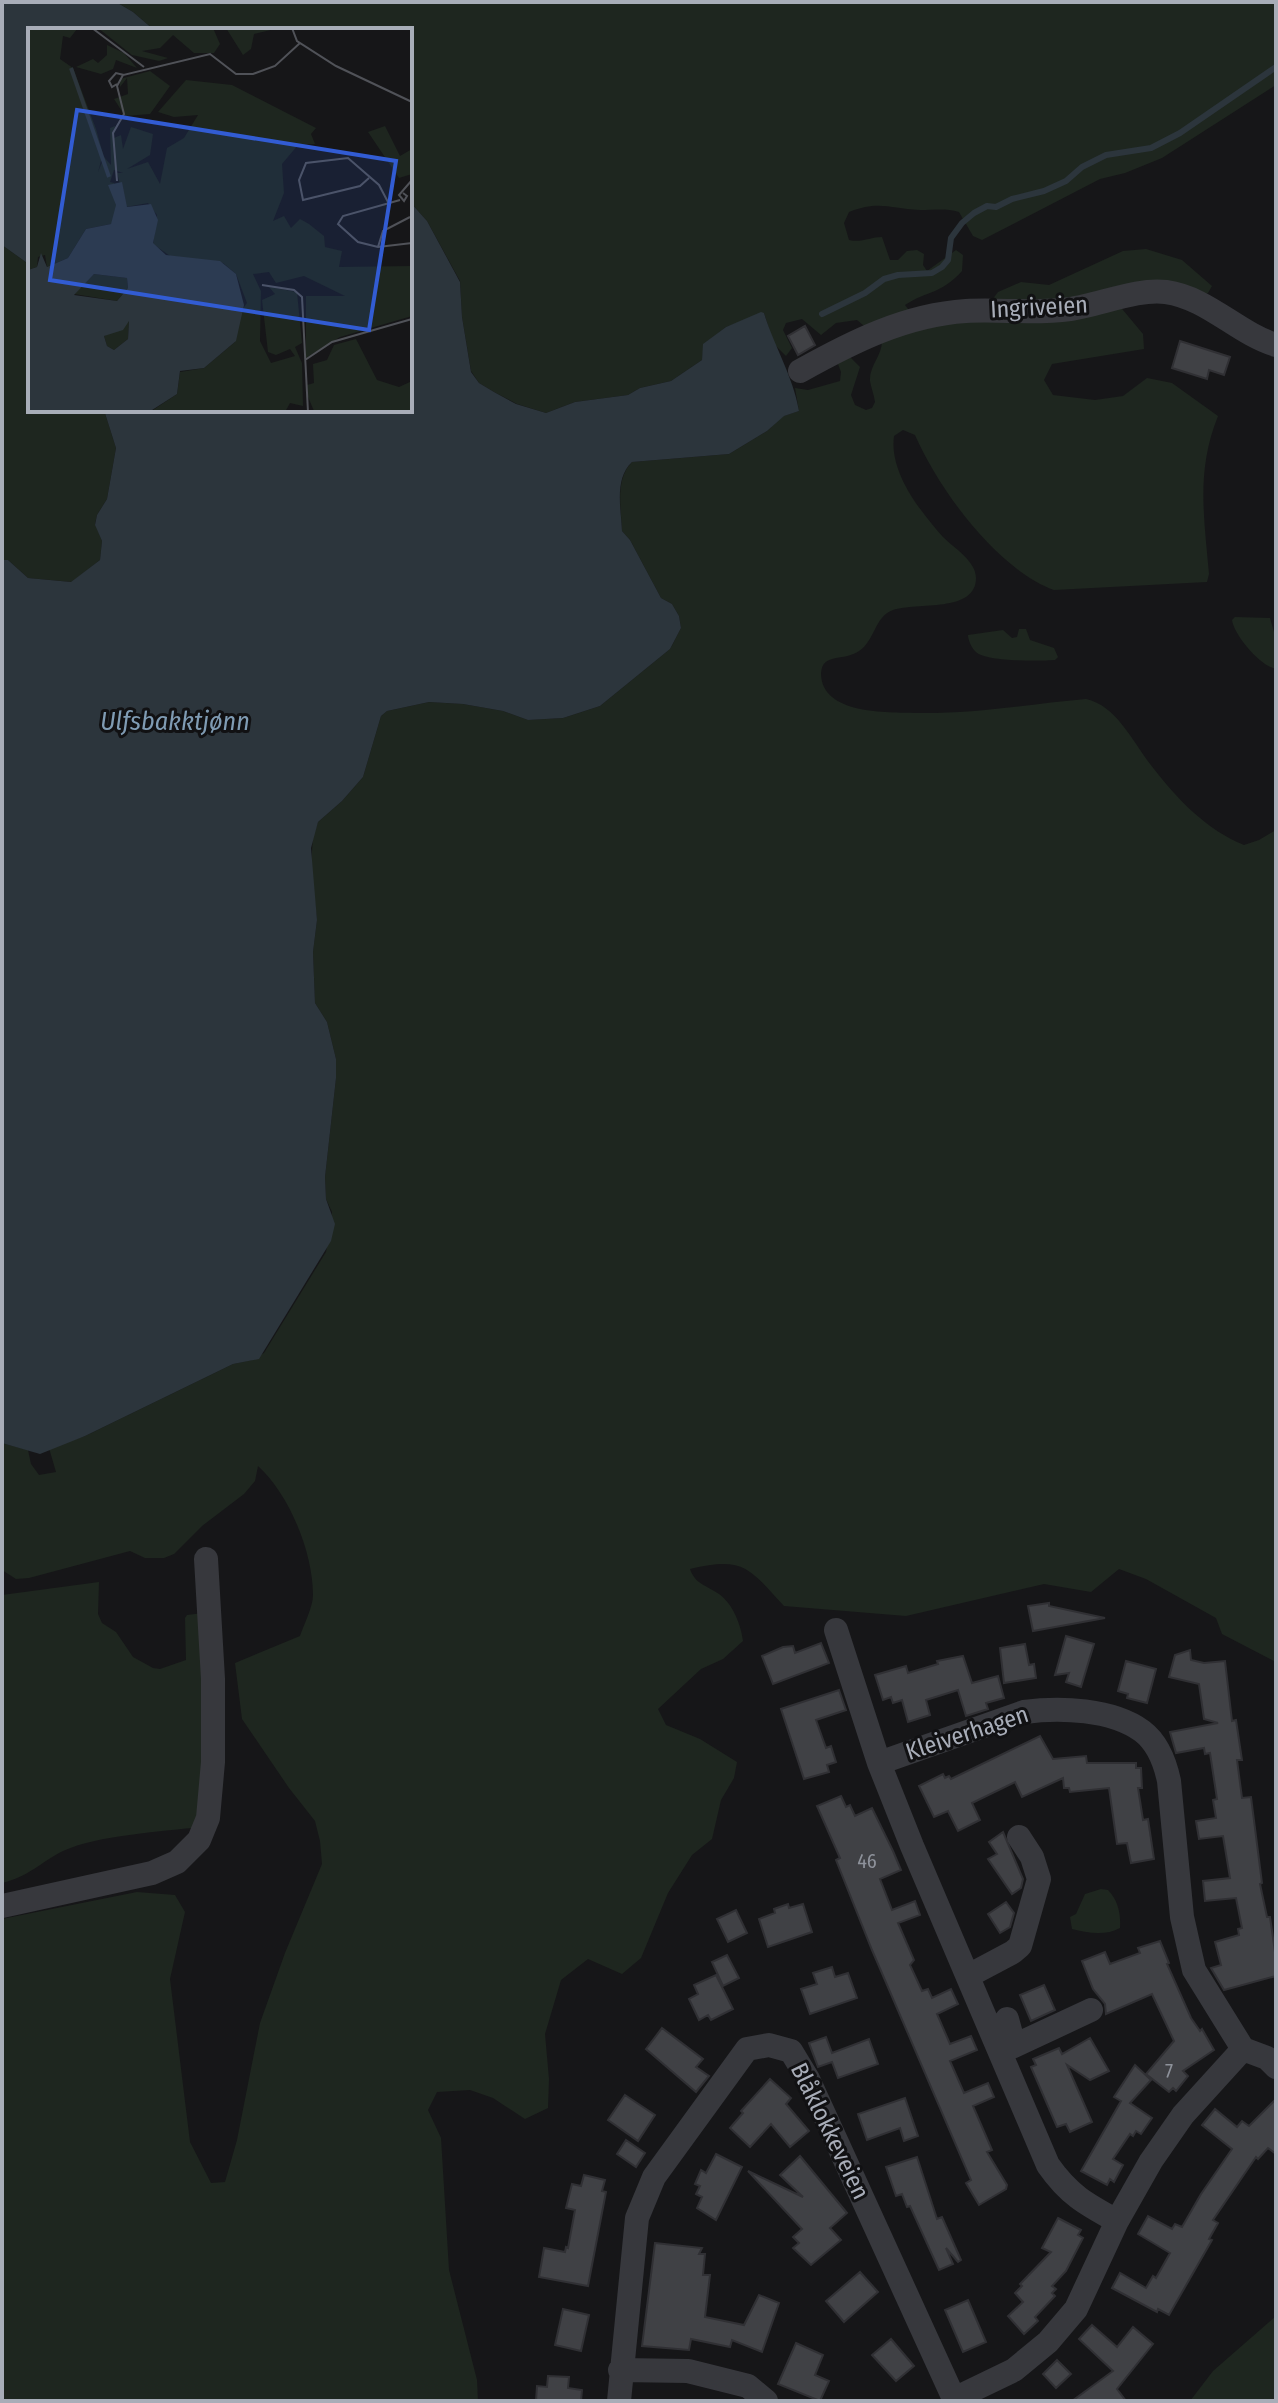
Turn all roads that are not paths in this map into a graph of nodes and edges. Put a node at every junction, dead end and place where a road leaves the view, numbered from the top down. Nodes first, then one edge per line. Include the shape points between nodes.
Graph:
1 (1276, 345) edge
2 (800, 371) dead end
3 (206, 1559) dead end
4 (836, 1630) dead end
5 (879, 1763) junction
6 (1019, 1837) dead end
7 (2, 1906) edge
8 (968, 1976) junction
9 (1091, 2010) dead end
10 (1007, 2019) dead end
11 (1008, 2049) junction
12 (1243, 2049) junction
13 (1276, 2067) edge
14 (1117, 2221) junction
15 (620, 2370) junction
16 (954, 2400) edge
17 (619, 2401) edge
18 (766, 2401) edge

1 - 2 street, Ingriveien via 1198,302 1150,292 1058,311 923,317 878,331
3 - 7 street via 213,1758 208,1818 199,1840 177,1862 152,1873
4 - 5 street
5 - 8 street, Kleiverhagen
5 - 12 street, Kleiverhagen via 1047,1708 1104,1715 1142,1731 1165,1762 1182,1917 1194,1970
6 - 8 street via 1039,1879 1020,1946
8 - 11 street, Kleiverhagen
9 - 11 street
10 - 11 street
11 - 14 street, Kleiverhagen via 1048,2165 1080,2201
12 - 13 street, Kleiverhagen
12 - 14 street via 1183,2115
14 - 16 street via 1076,2309 1048,2342 1014,2370
15 - 16 street, Blåklokkeveien via 637,2218 654,2177 747,2049 769,2045 791,2051 808,2079
15 - 17 street, Blåklokkeveien
15 - 18 street via 688,2371 748,2386

